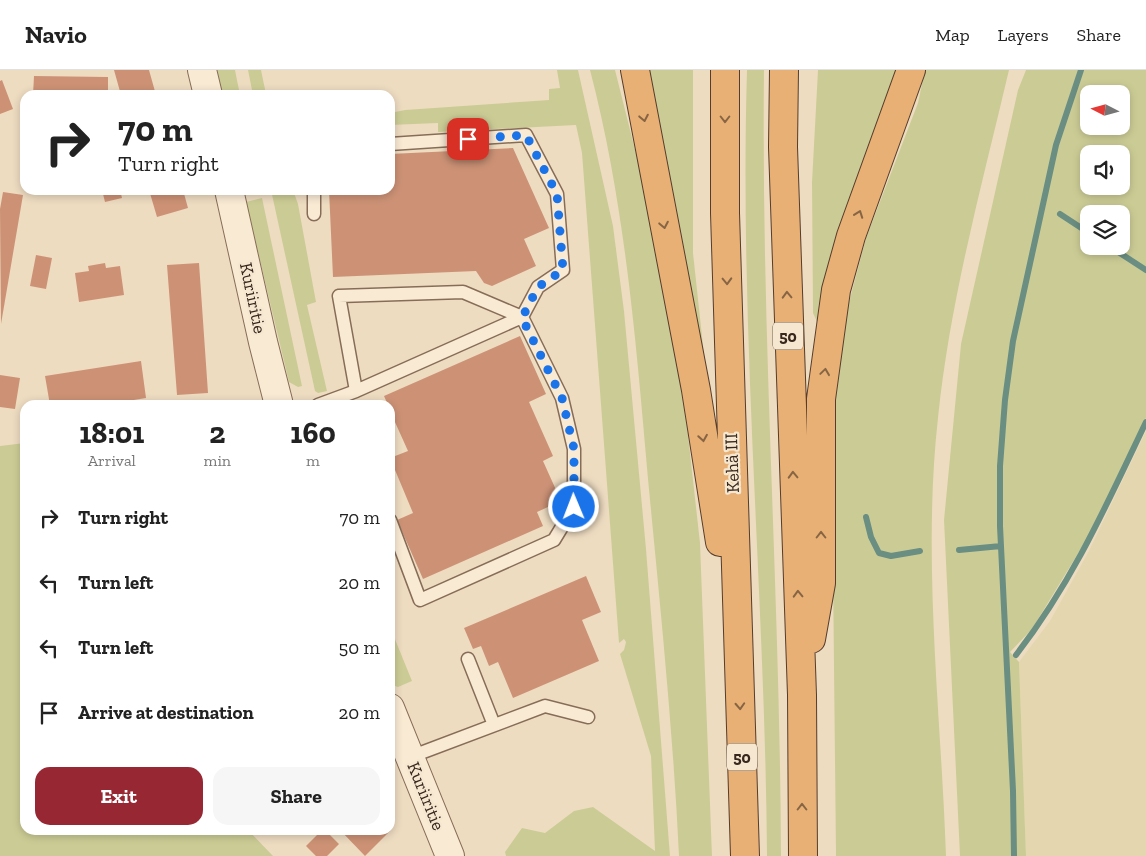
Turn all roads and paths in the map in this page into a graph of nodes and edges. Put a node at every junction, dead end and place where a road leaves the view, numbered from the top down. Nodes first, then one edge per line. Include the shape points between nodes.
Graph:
1 (202, 70) edge
2 (635, 70) edge
3 (725, 70) edge
4 (784, 70) edge
5 (798, 70) edge
6 (912, 70) edge
7 (207, 90) edge
8 (395, 144) edge
9 (783, 147) junction
10 (230, 195) edge
11 (314, 195) edge
12 (314, 214) dead end
13 (522, 318) junction
14 (356, 391) junction
15 (278, 400) edge
16 (346, 400) edge
17 (395, 533) edge
18 (737, 658) junction
19 (468, 659) dead end
20 (802, 695) junction
21 (588, 717) dead end
22 (395, 720) edge
23 (494, 725) junction
24 (410, 757) junction
25 (450, 856) edge
26 (745, 856) edge
27 (803, 856) edge

1 - 7 street
2 -> 18 highway via 696,390
3 -> 18 highway, Kehä III / 50 via 725,213
4 - 9 highway, 50
5 - 9 lane
20 -> 6 highway via 820,583 822,399 836,290 851,236
8 - 13 lane via 526,135 557,194 563,270 538,287
20 -> 9 highway, 50
10 - 15 street, Kuriiritie
11 - 12 lane
13 - 14 lane
13 - 14 lane via 463,292 339,296
13 - 17 lane via 562,398 574,449 574,507 554,540 420,600
14 - 16 lane
18 -> 26 highway, Kehä III / 50
19 - 23 lane
27 -> 20 highway, 50
21 - 23 lane via 545,706
22 - 24 street, Kuriiritie
23 - 24 lane
24 - 25 street, Kuriiritie

